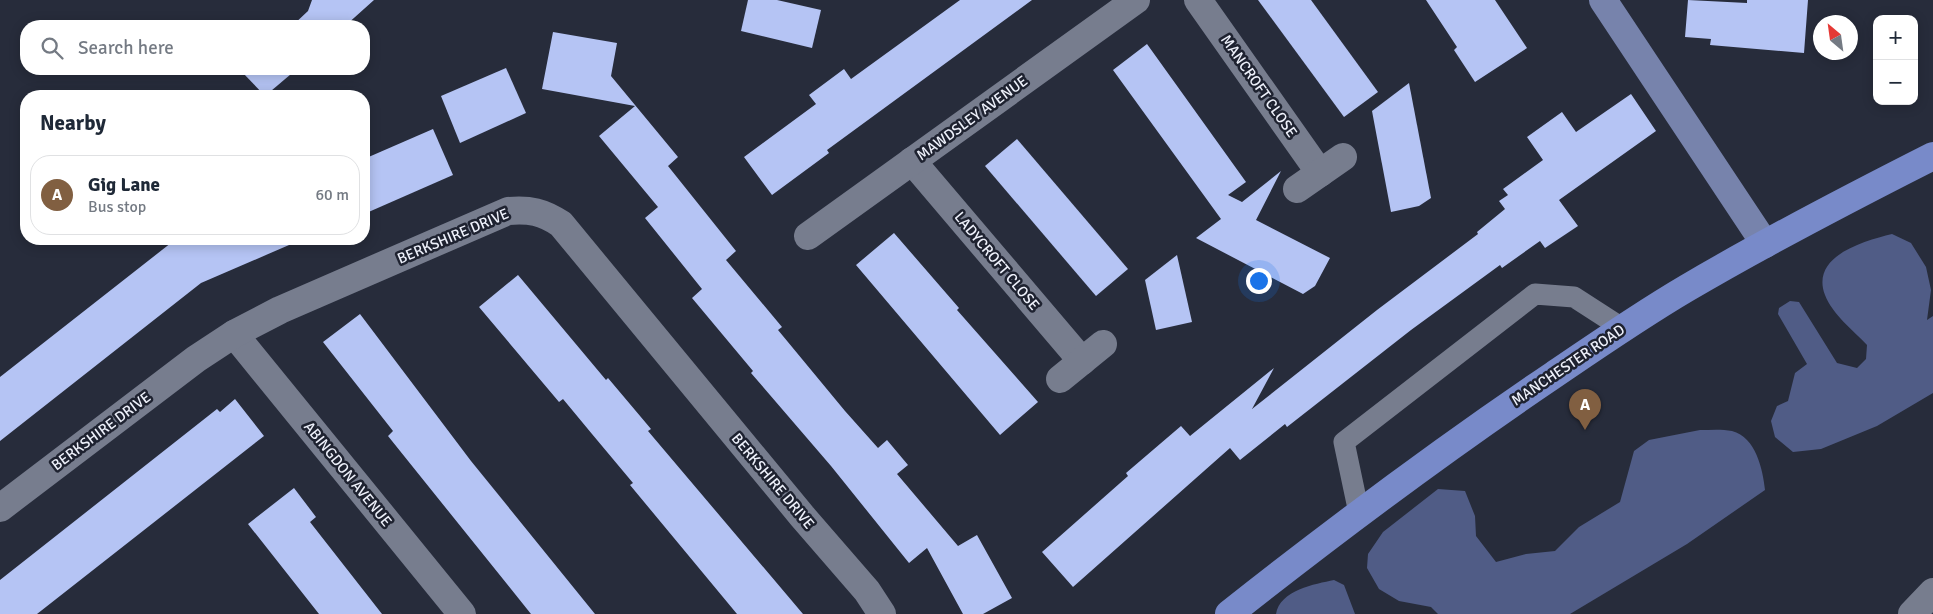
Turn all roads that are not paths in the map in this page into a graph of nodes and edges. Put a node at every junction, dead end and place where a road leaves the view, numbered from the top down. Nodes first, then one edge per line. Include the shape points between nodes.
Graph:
1 (1136, 0) edge
2 (1198, 0) edge
3 (1603, 0) edge
4 (1933, 156) edge
5 (1343, 157) dead end
6 (912, 161) junction
7 (1320, 173) junction
8 (1297, 189) dead end
9 (808, 236) dead end
10 (1765, 244) junction
11 (1622, 328) junction
12 (234, 334) junction
13 (1103, 344) dead end
14 (1082, 361) junction
15 (1060, 379) dead end
16 (0, 508) edge
17 (1359, 513) junction
18 (1933, 592) edge
19 (462, 614) edge
20 (882, 614) edge
21 (1229, 614) edge
22 (1912, 614) edge

1 - 6 street, MAWDSLEY AVENUE
2 - 7 street, MANCROFT CLOSE
3 - 10 street
4 - 10 main road, MANCHESTER ROAD
5 - 7 street
6 - 9 street, MAWDSLEY AVENUE
6 - 14 street, LADYCROFT CLOSE
7 - 8 street
10 - 11 main road, MANCHESTER ROAD
11 - 17 main road, MANCHESTER ROAD via 1466,434
11 - 17 lane via 1574,297 1536,294 1344,442
12 - 16 street, BERKSHIRE DRIVE via 196,358
12 - 19 street, ABINGDON AVENUE
12 - 20 street, BERKSHIRE DRIVE via 280,310 508,211 527,209 546,214 561,224 867,591
13 - 14 street
14 - 15 street
17 - 21 main road, MANCHESTER ROAD
18 - 22 street

